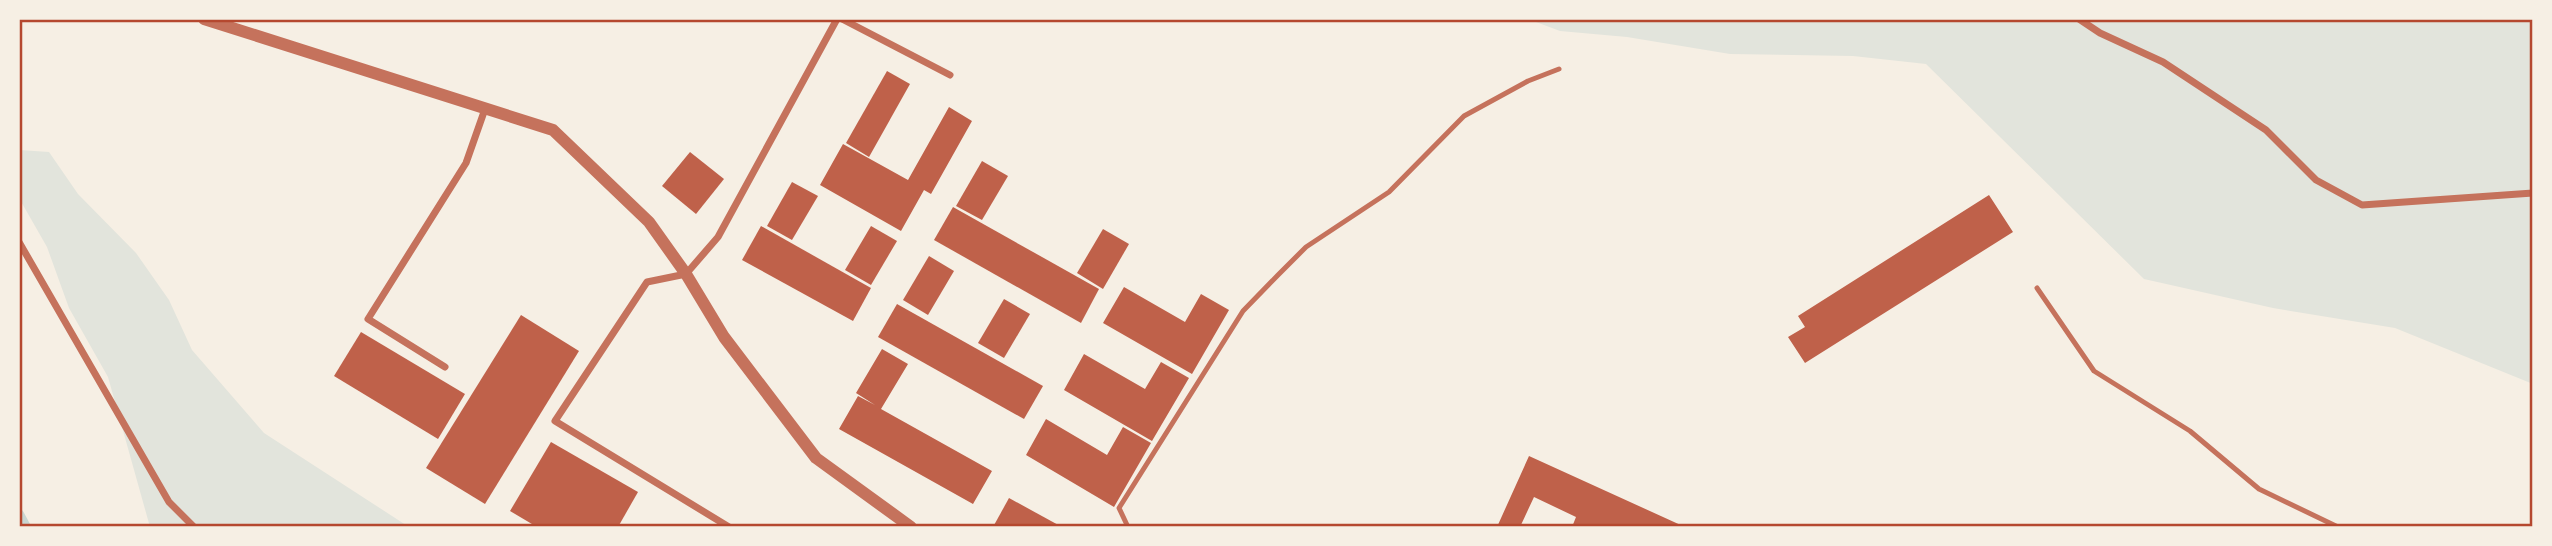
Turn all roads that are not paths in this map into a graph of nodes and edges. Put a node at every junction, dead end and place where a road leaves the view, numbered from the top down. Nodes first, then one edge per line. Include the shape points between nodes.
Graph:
1 (204, 19) edge
2 (840, 19) edge
3 (2079, 19) edge
4 (1559, 69) dead end
5 (950, 75) dead end
6 (485, 109) junction
7 (2533, 193) edge
8 (19, 242) edge
9 (686, 274) junction
10 (2037, 288) dead end
11 (445, 367) dead end
12 (194, 527) edge
13 (729, 527) edge
14 (911, 527) edge
15 (1128, 527) edge
16 (2338, 527) edge

1 - 6 street
2 - 5 street
2 - 9 street via 718,237
3 - 7 street via 2163,62 2266,130 2316,180 2362,205
4 - 15 lane via 1464,116 1389,192 1306,247 1243,311 1119,508
6 - 9 street via 553,131 649,222
6 - 11 street via 466,163 368,319
8 - 12 street via 169,502
9 - 13 street via 647,282 555,421
9 - 14 street via 724,337 816,458
10 - 16 lane via 2094,371 2190,431 2259,489

